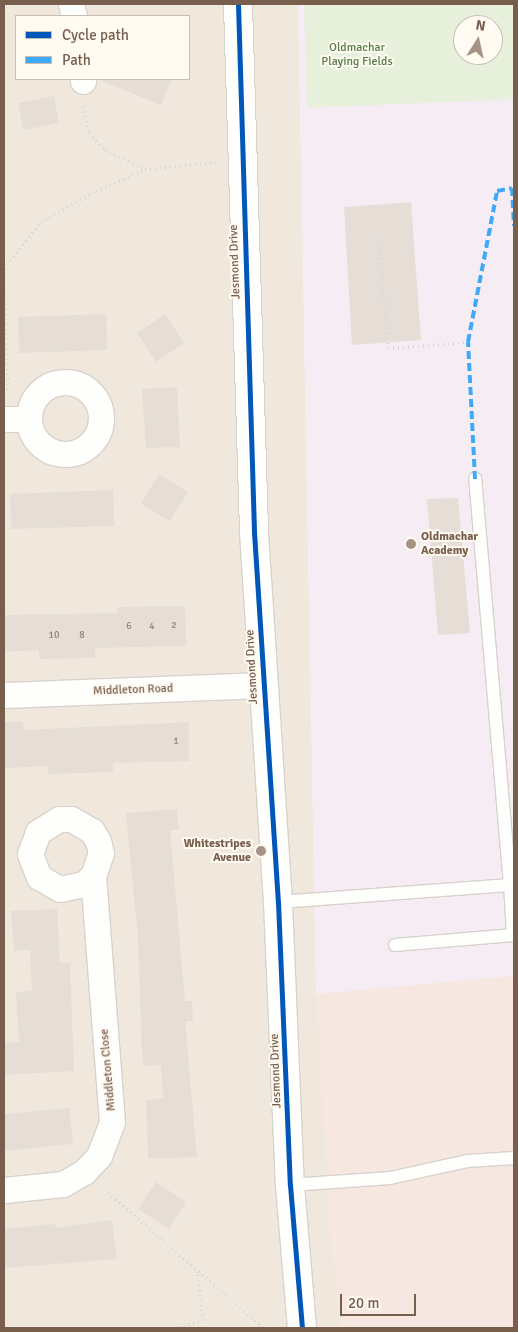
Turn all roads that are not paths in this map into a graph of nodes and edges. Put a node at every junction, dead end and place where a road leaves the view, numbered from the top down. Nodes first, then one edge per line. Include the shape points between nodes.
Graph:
1 (238, 4) edge
2 (475, 479) dead end
3 (263, 685) junction
4 (4, 694) edge
5 (93, 876) dead end
6 (512, 885) edge
7 (278, 902) junction
8 (514, 935) edge
9 (396, 945) dead end
10 (514, 1158) edge
11 (290, 1185) junction
12 (4, 1190) edge
13 (302, 1328) edge

1 - 3 street, Jesmond Drive via 254,532
2 - 6 lane
3 - 4 street, Middleton Road
3 - 7 street, Jesmond Drive
5 - 12 street, Middleton Close via 112,1122 99,1156 84,1172 63,1184
6 - 7 lane
6 - 8 lane
7 - 11 street, Jesmond Drive
8 - 9 lane
10 - 11 lane via 467,1161 390,1178
11 - 13 street, Jesmond Drive

